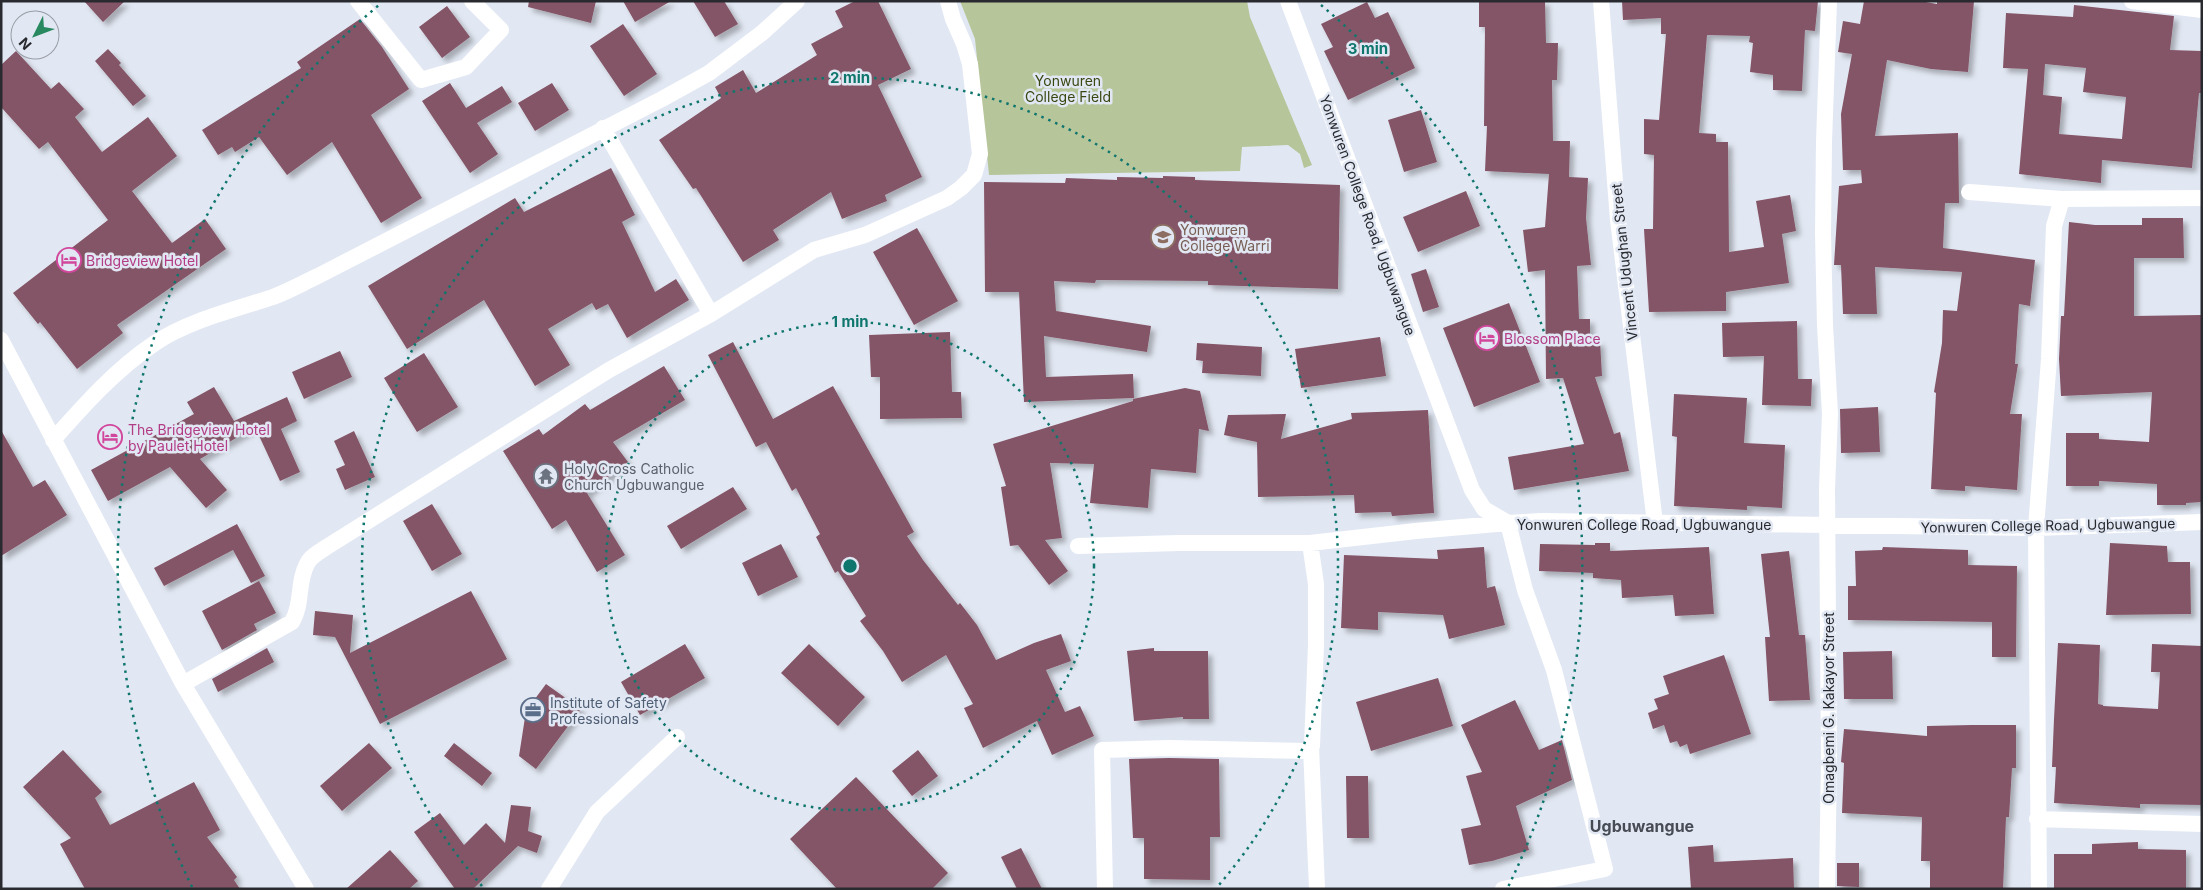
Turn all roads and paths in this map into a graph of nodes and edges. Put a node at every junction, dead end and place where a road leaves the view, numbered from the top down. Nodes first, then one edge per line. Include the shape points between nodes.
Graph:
1 (358, 1) edge
2 (472, 1) edge
3 (797, 1) edge
4 (948, 1) edge
5 (1288, 1) edge
6 (1601, 1) edge
7 (1829, 1) edge
8 (2132, 1) edge
9 (2202, 10) edge
10 (602, 128) junction
11 (1969, 192) dead end
12 (2062, 198) junction
13 (2202, 198) edge
14 (711, 314) junction
15 (1, 340) edge
16 (53, 440) junction
17 (2202, 522) edge
18 (1508, 523) junction
19 (1656, 523) junction
20 (1828, 526) junction
21 (2036, 528) junction
22 (1310, 543) junction
23 (1078, 546) dead end
24 (183, 684) junction
25 (677, 737) dead end
26 (1311, 747) junction
27 (2037, 819) junction
28 (2202, 824) edge
29 (306, 889) edge
30 (549, 889) edge
31 (1105, 889) edge
32 (1317, 889) edge
33 (1503, 889) edge
34 (1827, 889) edge
35 (2039, 889) edge

1 - 2 street via 422,80 466,67 501,30
3 - 10 street via 762,33 709,73
4 - 14 street via 970,64 980,154 974,175 947,198 865,235 814,250
5 - 18 street, Yonwuren College Road, Ugbuwangue via 1472,490 1484,510
6 - 19 street, Vincent Udughan Street via 1618,220
7 - 20 street, Omagbemi G. Kakayor Street via 1823,233 1824,325 1830,414
8 - 9 street
10 - 14 street
10 - 16 street via 454,208 318,276 275,296 207,318 156,342 120,370
11 - 12 street
12 - 13 street
12 - 21 street via 2054,226 2049,359
14 - 24 street via 610,370 325,548 307,562 297,613 292,622
15 - 16 street
16 - 24 street
17 - 21 street, Yonwuren College Road, Ugbuwangue
18 - 19 street, Yonwuren College Road, Ugbuwangue
18 - 22 street
18 - 33 street via 1525,590 1554,670 1605,869
19 - 20 street, Yonwuren College Road, Ugbuwangue
20 - 21 street, Yonwuren College Road, Ugbuwangue
20 - 34 street, Omagbemi G. Kakayor Street
21 - 27 street
22 - 23 street
22 - 26 street via 1316,584 1315,708
24 - 29 street
25 - 30 street via 597,812
26 - 31 street via 1308,751 1102,750
26 - 32 street
27 - 28 street
27 - 35 street

